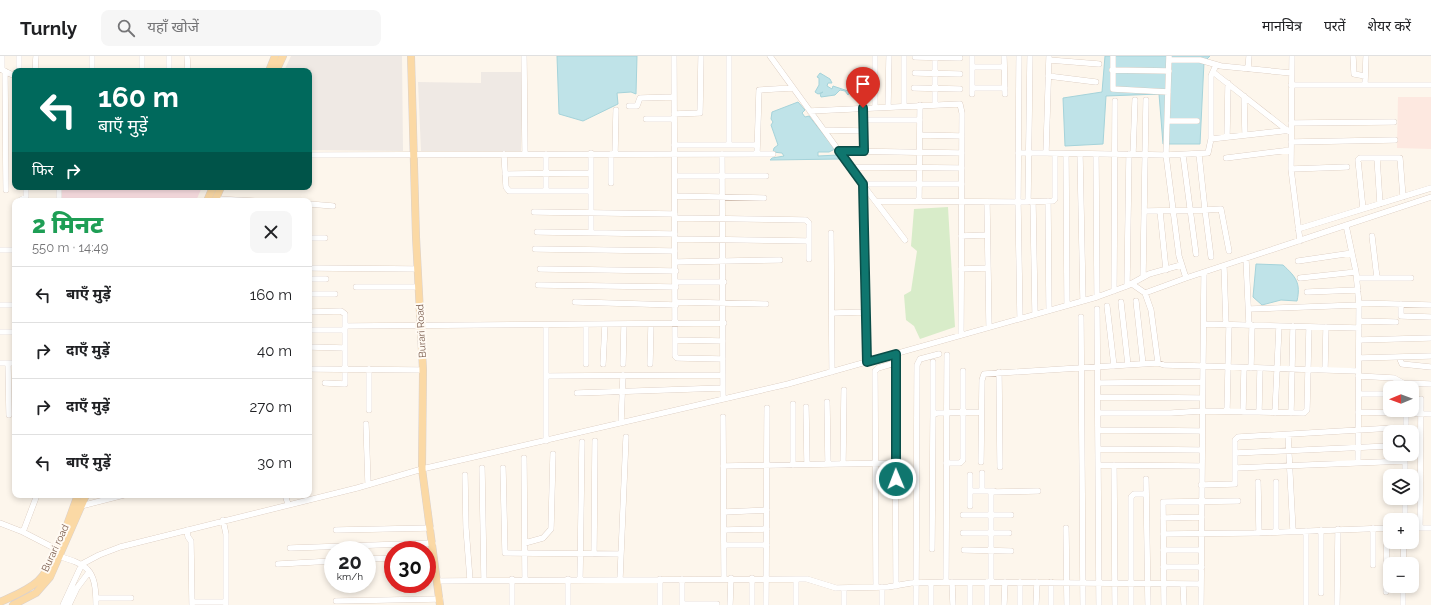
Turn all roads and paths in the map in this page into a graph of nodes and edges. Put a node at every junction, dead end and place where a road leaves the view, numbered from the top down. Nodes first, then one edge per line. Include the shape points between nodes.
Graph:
1 (2, 56) edge
2 (19, 56) edge
3 (36, 56) edge
4 (92, 56) edge
5 (142, 56) edge
6 (169, 56) edge
7 (187, 56) edge
8 (275, 56) edge
9 (283, 56) edge
10 (411, 56) edge
11 (524, 56) edge
12 (674, 56) edge
13 (701, 56) edge
14 (729, 56) edge
15 (770, 56) edge
16 (875, 56) edge
17 (889, 56) edge
18 (904, 56) edge
19 (972, 56) edge
20 (1004, 56) edge
21 (1019, 56) edge
22 (1030, 56) edge
23 (1113, 56) edge
24 (1250, 56) edge
25 (1292, 56) edge
26 (1353, 56) edge
27 (1366, 56) edge
28 (915, 57) dead end
29 (935, 57) edge
30 (960, 58) dead end
31 (1049, 58) edge
32 (1059, 58) edge
33 (1169, 58) edge
34 (1099, 64) dead end
35 (1216, 65) junction
36 (972, 67) junction
37 (1004, 67) junction
38 (19, 68) edge
39 (35, 68) edge
40 (92, 68) edge
41 (142, 68) edge
42 (169, 68) edge
43 (188, 68) edge
44 (270, 68) edge
45 (277, 68) edge
46 (1248, 69) junction
47 (2, 70) edge
48 (1112, 70) junction
49 (1169, 71) junction
50 (1212, 72) junction
51 (915, 74) dead end
52 (935, 74) junction
53 (960, 74) dead end
54 (1291, 74) junction
55 (12, 75) edge
56 (1048, 76) junction
57 (1365, 76) junction
58 (1096, 82) dead end
59 (1228, 83) junction
60 (1365, 84) junction
61 (1291, 85) junction
62 (1431, 85) edge
63 (793, 88) junction
64 (914, 88) dead end
65 (1005, 88) junction
66 (935, 89) junction
67 (960, 89) dead end
68 (1168, 92) junction
69 (1005, 94) dead end
70 (1244, 96) junction
71 (674, 98) junction
72 (1135, 100) dead end
73 (1146, 100) dead end
74 (1115, 101) dead end
75 (935, 104) junction
76 (920, 105) junction
77 (628, 106) dead end
78 (904, 106) junction
79 (888, 107) junction
80 (863, 108) junction
81 (875, 108) junction
82 (616, 110) dead end
83 (810, 111) junction
84 (674, 116) junction
85 (646, 119) dead end
86 (863, 120) junction
87 (920, 120) junction
88 (1167, 121) junction
89 (1197, 121) dead end
90 (1394, 122) dead end
91 (1291, 123) junction
92 (824, 130) junction
93 (1289, 130) junction
94 (863, 131) junction
95 (920, 135) junction
96 (1245, 135) junction
97 (962, 136) junction
98 (1227, 137) junction
99 (1210, 139) junction
100 (1395, 140) dead end
101 (1291, 142) junction
102 (674, 145) junction
103 (729, 145) junction
104 (757, 145) junction
105 (1291, 150) junction
106 (839, 151) junction
107 (864, 151) junction
108 (920, 152) junction
109 (591, 153) junction
110 (962, 153) junction
111 (1018, 153) junction
112 (1028, 153) junction
113 (1046, 153) junction
114 (504, 154) junction
115 (525, 154) junction
116 (546, 154) junction
117 (613, 154) junction
118 (674, 154) junction
119 (722, 154) junction
120 (757, 154) junction
121 (773, 154) dead end
122 (1055, 154) junction
123 (1066, 154) junction
124 (1080, 154) junction
125 (1096, 154) junction
126 (1114, 154) junction
127 (1131, 154) junction
128 (1199, 154) junction
129 (312, 155) edge
130 (413, 155) junction
131 (1144, 155) junction
132 (1166, 155) junction
133 (1182, 155) junction
134 (1226, 158) dead end
135 (1377, 158) junction
136 (851, 167) junction
137 (920, 167) junction
138 (1347, 167) dead end
139 (962, 168) junction
140 (1291, 169) junction
141 (546, 173) junction
142 (591, 173) junction
143 (505, 174) junction
144 (675, 176) junction
145 (723, 176) junction
146 (766, 176) dead end
147 (611, 183) dead end
148 (863, 184) junction
149 (920, 184) junction
150 (962, 184) junction
151 (1431, 188) edge
152 (6, 190) dead end
153 (546, 191) junction
154 (591, 191) junction
155 (675, 196) junction
156 (1403, 197) junction
157 (1431, 197) edge
158 (723, 198) junction
159 (764, 198) dead end
160 (876, 201) junction
161 (1048, 201) junction
162 (920, 202) junction
163 (962, 202) junction
164 (987, 202) junction
165 (1018, 202) junction
166 (1030, 202) junction
167 (312, 204) edge
168 (1380, 204) junction
169 (334, 206) dead end
170 (1363, 209) junction
171 (1205, 210) junction
172 (1144, 211) junction
173 (1160, 211) junction
174 (1172, 211) junction
175 (1190, 211) junction
176 (534, 212) dead end
177 (591, 213) junction
178 (675, 216) junction
179 (723, 219) junction
180 (1346, 225) junction
181 (1298, 229) junction
182 (537, 232) dead end
183 (591, 232) junction
184 (831, 233) dead end
185 (987, 235) junction
186 (675, 236) junction
187 (961, 236) junction
188 (1372, 236) dead end
189 (312, 238) edge
190 (324, 238) dead end
191 (724, 239) junction
192 (905, 240) dead end
193 (809, 241) junction
194 (1300, 241) junction
195 (536, 249) dead end
196 (0, 250) edge
197 (12, 250) edge
198 (675, 251) junction
199 (1228, 251) dead end
200 (1352, 253) junction
201 (1196, 254) dead end
202 (1211, 258) dead end
203 (809, 259) dead end
204 (1246, 259) junction
205 (724, 260) junction
206 (780, 260) dead end
207 (1298, 261) dead end
208 (676, 262) junction
209 (1181, 265) junction
210 (1224, 266) junction
211 (312, 268) edge
212 (988, 268) junction
213 (418, 269) junction
214 (540, 269) dead end
215 (961, 269) junction
216 (1166, 270) junction
217 (676, 271) junction
218 (1204, 272) junction
219 (1357, 275) junction
220 (1143, 277) junction
221 (1186, 278) junction
222 (1300, 278) dead end
223 (1377, 278) junction
224 (1411, 278) dead end
225 (312, 279) edge
226 (326, 279) dead end
227 (724, 282) junction
228 (538, 285) dead end
229 (676, 285) junction
230 (1130, 285) junction
231 (356, 287) dead end
232 (419, 287) junction
233 (1358, 290) junction
234 (1114, 291) junction
235 (1307, 292) dead end
236 (1146, 293) junction
237 (312, 294) edge
238 (335, 294) dead end
239 (1097, 297) junction
240 (1082, 301) junction
241 (1136, 301) dead end
242 (575, 302) dead end
243 (1121, 302) dead end
244 (676, 303) junction
245 (724, 303) junction
246 (766, 304) dead end
247 (1359, 304) junction
248 (1400, 304) junction
249 (0, 305) edge
250 (12, 305) edge
251 (1067, 305) junction
252 (1431, 305) edge
253 (1107, 306) dead end
254 (1098, 309) dead end
255 (1249, 309) junction
256 (1049, 310) junction
257 (312, 312) edge
258 (865, 312) junction
259 (833, 313) junction
260 (1035, 314) junction
261 (1081, 317) dead end
262 (1431, 317) edge
263 (1020, 318) junction
264 (1359, 321) junction
265 (1396, 322) dead end
266 (675, 323) junction
267 (724, 323) junction
268 (605, 324) junction
269 (624, 324) junction
270 (651, 324) junction
271 (1205, 324) junction
272 (546, 325) junction
273 (586, 325) junction
274 (1227, 325) junction
275 (1251, 325) junction
276 (421, 326) junction
277 (1278, 326) junction
278 (1293, 326) junction
279 (989, 327) junction
280 (1309, 327) junction
281 (345, 328) junction
282 (1326, 328) junction
283 (1359, 328) junction
284 (312, 330) edge
285 (0, 332) edge
286 (12, 332) edge
287 (961, 335) junction
288 (1431, 338) edge
289 (675, 340) junction
290 (1359, 340) junction
291 (723, 341) junction
292 (312, 347) edge
293 (345, 348) junction
294 (939, 354) dead end
295 (947, 355) dead end
296 (1431, 356) edge
297 (1399, 357) junction
298 (1358, 358) junction
299 (723, 359) junction
300 (895, 359) junction
301 (867, 362) junction
302 (933, 362) dead end
303 (0, 363) edge
304 (8, 363) junction
305 (12, 363) edge
306 (1158, 363) junction
307 (586, 364) dead end
308 (603, 364) dead end
309 (623, 364) dead end
310 (650, 364) dead end
311 (1143, 364) junction
312 (1128, 365) junction
313 (1114, 366) junction
314 (1203, 366) junction
315 (1098, 367) junction
316 (1228, 367) junction
317 (1431, 367) edge
318 (1083, 368) junction
319 (1244, 368) junction
320 (1251, 368) junction
321 (1260, 368) junction
322 (1276, 368) junction
323 (312, 369) edge
324 (345, 369) junction
325 (369, 369) junction
326 (1292, 369) junction
327 (1308, 369) junction
328 (423, 370) junction
329 (1325, 370) junction
330 (832, 372) junction
331 (963, 372) dead end
332 (999, 372) junction
333 (1358, 374) junction
334 (623, 375) junction
335 (723, 375) junction
336 (546, 376) junction
337 (1398, 381) edge
338 (1202, 382) junction
339 (326, 383) dead end
340 (1098, 383) junction
341 (1431, 384) edge
342 (1419, 385) edge
343 (723, 388) junction
344 (844, 390) dead end
345 (622, 392) junction
346 (577, 393) dead end
347 (1359, 394) junction
348 (1383, 394) edge
349 (1099, 397) junction
350 (1202, 398) junction
351 (723, 399) junction
352 (1421, 399) dead end
353 (827, 402) dead end
354 (792, 404) dead end
355 (806, 407) dead end
356 (767, 408) dead end
357 (369, 410) dead end
358 (1202, 411) junction
359 (1227, 411) junction
360 (963, 412) junction
361 (981, 412) junction
362 (1243, 412) junction
363 (1259, 412) junction
364 (1358, 412) junction
365 (1383, 412) edge
366 (946, 413) junction
367 (1098, 413) junction
368 (1275, 413) junction
369 (1291, 413) junction
370 (1421, 414) junction
371 (1431, 414) edge
372 (9, 415) dead end
373 (933, 415) junction
374 (723, 417) dead end
375 (620, 423) junction
376 (366, 424) dead end
377 (1383, 429) edge
378 (1099, 430) junction
379 (1358, 430) junction
380 (1202, 431) junction
381 (1288, 435) junction
382 (626, 437) dead end
383 (595, 440) dead end
384 (546, 441) junction
385 (582, 442) dead end
386 (1383, 446) edge
387 (1358, 447) junction
388 (1098, 448) junction
389 (1201, 450) junction
390 (1289, 450) junction
391 (1236, 453) junction
392 (553, 454) dead end
393 (524, 458) dead end
394 (1405, 461) joint
395 (981, 462) dead end
396 (875, 463) junction
397 (896, 463) junction
398 (946, 463) junction
399 (1358, 463) junction
400 (828, 464) junction
401 (843, 464) junction
402 (793, 465) junction
403 (807, 465) junction
404 (1098, 465) junction
405 (1114, 465) junction
406 (723, 466) junction
407 (767, 466) junction
408 (1201, 466) junction
409 (1000, 467) dead end
410 (1291, 467) junction
411 (482, 468) dead end
412 (503, 468) dead end
413 (1236, 468) junction
414 (1405, 469) edge
415 (423, 473) junction
416 (982, 473) dead end
417 (465, 475) dead end
418 (970, 475) dead end
419 (1146, 479) dead end
420 (1258, 482) dead end
421 (1276, 482) dead end
422 (368, 484) junction
423 (1201, 485) junction
424 (970, 491) junction
425 (982, 491) junction
426 (994, 491) junction
427 (1038, 491) dead end
428 (1146, 494) junction
429 (36, 498) edge
430 (77, 498) edge
431 (85, 498) edge
432 (112, 498) edge
433 (286, 498) edge
434 (1202, 500) junction
435 (1238, 501) dead end
436 (288, 504) junction
437 (81, 506) junction
438 (970, 506) dead end
439 (767, 510) junction
440 (724, 512) junction
441 (964, 515) dead end
442 (990, 515) junction
443 (1011, 515) dead end
444 (1202, 517) junction
445 (1163, 518) junction
446 (0, 523) edge
447 (224, 523) junction
448 (431, 528) junction
449 (1066, 528) dead end
450 (1374, 528) junction
451 (1383, 528) edge
452 (1420, 528) joint
453 (1431, 528) edge
454 (767, 529) junction
455 (1338, 529) junction
456 (336, 530) dead end
457 (724, 530) junction
458 (1306, 530) junction
459 (1321, 530) junction
460 (1293, 531) junction
461 (23, 532) junction
462 (990, 532) junction
463 (1276, 532) junction
464 (963, 533) dead end
465 (1009, 533) dead end
466 (1202, 533) junction
467 (1259, 533) junction
468 (188, 534) junction
469 (1163, 534) junction
470 (432, 541) edge
471 (525, 543) junction
472 (384, 545) edge
473 (724, 545) junction
474 (767, 545) junction
475 (290, 548) dead end
476 (932, 549) dead end
477 (964, 550) dead end
478 (1163, 550) junction
479 (1202, 550) junction
480 (990, 551) junction
481 (1011, 551) dead end
482 (57, 553) junction
483 (525, 553) junction
484 (581, 554) junction
485 (594, 554) junction
486 (621, 554) junction
487 (324, 561) edge
488 (278, 564) dead end
489 (1373, 565) dead end
490 (1163, 567) junction
491 (1202, 567) junction
492 (86, 569) junction
493 (436, 574) edge
494 (724, 578) junction
495 (731, 578) junction
496 (752, 578) junction
497 (568, 579) junction
498 (620, 579) junction
499 (660, 579) junction
500 (682, 579) junction
501 (767, 579) junction
502 (796, 579) junction
503 (470, 580) junction
504 (484, 580) junction
505 (512, 580) junction
506 (525, 580) junction
507 (580, 580) junction
508 (438, 581) junction
509 (949, 582) junction
510 (970, 582) junction
511 (989, 582) junction
512 (1004, 582) junction
513 (1020, 582) junction
514 (1037, 582) junction
515 (1051, 582) junction
516 (914, 583) junction
517 (931, 583) junction
518 (1067, 583) junction
519 (1083, 583) junction
520 (1100, 584) junction
521 (1115, 584) junction
522 (1131, 584) junction
523 (1148, 584) junction
524 (1163, 584) junction
525 (1184, 584) junction
526 (1202, 584) junction
527 (896, 586) junction
528 (876, 587) junction
529 (882, 587) junction
530 (844, 588) junction
531 (1321, 593) dead end
532 (1403, 593) edge
533 (96, 598) junction
534 (131, 598) dead end
535 (336, 601) dead end
536 (0, 602) edge
537 (407, 602) edge
538 (440, 602) edge
539 (226, 603) edge
540 (350, 603) edge
541 (191, 604) edge
542 (682, 604) edge
543 (717, 604) dead end
544 (13, 605) edge
545 (64, 605) edge
546 (69, 605) edge
547 (96, 605) edge
548 (512, 605) edge
549 (568, 605) edge
550 (660, 605) edge
551 (730, 605) edge
552 (752, 605) edge
553 (766, 605) edge
554 (796, 605) edge
555 (844, 605) edge
556 (882, 605) edge
557 (916, 605) edge
558 (931, 605) edge
559 (952, 605) edge
560 (970, 605) edge
561 (987, 605) edge
562 (1004, 605) edge
563 (1020, 605) edge
564 (1036, 605) edge
565 (1051, 605) edge
566 (1067, 605) edge
567 (1083, 605) edge
568 (1099, 605) edge
569 (1115, 605) edge
570 (1131, 605) edge
571 (1148, 605) edge
572 (1164, 605) edge
573 (1184, 605) edge
574 (1201, 605) edge
575 (1306, 605) edge
576 (1337, 605) edge
577 (1404, 605) edge

1 - 47 street
2 - 38 street
3 - 39 street
4 - 40 street
5 - 41 street
6 - 42 street
7 - 43 street
8 - 44 main road
9 - 45 main road
10 - 130 main road, Burari Road
11 - 115 street
12 - 71 street
13 - 84 street via 700,113
14 - 103 street
15 - 63 street
16 - 81 street
17 - 79 street
18 - 78 street
19 - 36 street
20 - 37 street
21 - 111 street
22 - 112 street
23 - 48 street
24 - 46 street
25 - 54 street
26 - 57 street via 1354,74
27 - 57 street
28 - 29 street
29 - 30 street
29 - 52 street
31 - 32 street
31 - 56 street
32 - 34 street
33 - 35 street via 1197,60
33 - 49 street
35 - 46 street
35 - 50 street
36 - 37 street
36 - 65 street via 972,91
37 - 65 street
46 - 54 street
47 - 55 street
47 - 152 street
48 - 49 street
48 - 68 street via 1114,89
49 - 68 street
50 - 59 street
50 - 99 street
51 - 52 street
52 - 53 street
52 - 66 street
54 - 61 street
56 - 58 street
56 - 113 street
57 - 60 street
59 - 70 street
59 - 98 street
60 - 61 street
60 - 62 street
61 - 91 street
63 - 83 street
63 - 104 street via 759,90
64 - 66 street
65 - 69 street
66 - 67 street
66 - 75 street
68 - 88 street
70 - 93 street
70 - 96 street
71 - 77 street via 640,98 637,106
71 - 84 street
72 - 127 street
73 - 131 street
74 - 126 street
75 - 76 street
75 - 97 street via 960,104
76 - 78 street
76 - 87 street
78 - 79 street
79 - 81 street
80 - 81 street
80 - 83 street
80 - 86 street
82 - 117 street
83 - 92 street
84 - 85 street
84 - 102 street
86 - 87 street
86 - 94 street
87 - 95 street
88 - 89 street
88 - 132 street
90 - 91 street
91 - 93 street
92 - 94 street
92 - 106 street
93 - 96 street
93 - 101 street
94 - 107 street
95 - 97 street
95 - 108 street
96 - 98 street
97 - 110 street
98 - 99 street
99 - 128 street via 1209,152
100 - 101 street
101 - 105 street
102 - 103 street
102 - 118 street
103 - 104 street
104 - 120 street
105 - 134 street
105 - 140 street
106 - 107 street
106 - 136 street
107 - 108 street
108 - 110 street
108 - 137 street
109 - 116 street
109 - 117 street
109 - 142 street
110 - 139 street
111 - 112 street
111 - 165 street
112 - 113 street
112 - 166 street
113 - 122 street
114 - 115 street
114 - 130 street
114 - 143 street
115 - 116 street
116 - 141 street
117 - 118 street
117 - 147 street
118 - 119 street
118 - 144 street
119 - 120 street
119 - 145 street
120 - 121 street
122 - 123 street
122 - 161 street via 1055,199
123 - 124 street
123 - 251 street
124 - 125 street
124 - 240 street
125 - 126 street
125 - 239 street
126 - 127 street
126 - 234 street
127 - 131 street
127 - 230 street
128 - 133 street
128 - 171 street
129 - 130 street
130 - 213 main road, Burari Road
131 - 132 street
131 - 172 street
132 - 133 street
132 - 174 street
133 - 175 street
135 - 156 street via 1401,159
135 - 168 street
135 - 170 street via 1358,159
136 - 137 street
136 - 148 street
137 - 139 street
137 - 149 street
138 - 140 street
139 - 150 street
140 - 181 street
141 - 142 street
141 - 143 street
141 - 153 street
142 - 154 street
143 - 153 street via 508,191
144 - 145 street
144 - 155 street
145 - 146 street
145 - 158 street
148 - 149 street
148 - 160 street
148 - 258 street
149 - 150 street
149 - 162 street
150 - 163 street
151 - 156 street
153 - 154 street
154 - 177 street
155 - 158 street
155 - 178 street
156 - 168 street
157 - 180 street
158 - 159 street
158 - 179 street
160 - 162 street
160 - 192 street
161 - 166 street
161 - 256 street
162 - 163 street
163 - 164 street
163 - 187 street
164 - 165 street
164 - 185 street
165 - 166 street
165 - 263 street
166 - 260 street
167 - 169 street
168 - 170 street
170 - 181 street
171 - 175 street
171 - 199 street via 1221,209
171 - 202 street
172 - 173 street
172 - 220 street
173 - 174 street
173 - 216 street
174 - 175 street
174 - 209 street
175 - 201 street
176 - 177 street
177 - 178 street
177 - 183 street
178 - 179 street
178 - 186 street
179 - 191 street
179 - 193 street via 806,220 809,223
180 - 194 street
180 - 200 street
181 - 194 street
182 - 183 street
183 - 186 street
184 - 259 street
185 - 187 street
185 - 212 street
186 - 191 street
186 - 198 street
187 - 215 street
188 - 223 street
189 - 190 street
191 - 193 street
191 - 205 street
193 - 203 street
194 - 204 street
195 - 198 street
196 - 197 street
198 - 208 street
200 - 207 street
200 - 219 street
204 - 210 street
204 - 255 street
205 - 206 street
205 - 208 street
205 - 227 street
208 - 217 street
209 - 216 street
209 - 221 street
210 - 218 street
210 - 274 street
211 - 213 street
212 - 215 street
212 - 279 street
213 - 232 main road, Burari Road
214 - 217 street
215 - 287 street
216 - 220 street
217 - 229 street
218 - 221 street
218 - 271 street
219 - 222 street
219 - 223 street
219 - 233 street
220 - 230 street
221 - 236 street
223 - 224 street
225 - 226 street
227 - 229 street
227 - 245 street
228 - 229 street
229 - 244 street
230 - 234 street
230 - 236 street
231 - 232 street
232 - 276 main road, Burari Road
233 - 235 street
233 - 247 street
234 - 239 street
236 - 306 street via 1151,310
237 - 238 street
239 - 240 street
240 - 251 street
241 - 311 street
242 - 244 street
243 - 312 street
244 - 245 street
244 - 266 street
245 - 246 street
245 - 267 street
247 - 248 street
247 - 255 street
247 - 264 street
248 - 252 street
248 - 262 street via 1401,316
249 - 250 street
251 - 256 street
253 - 313 street
254 - 315 street
255 - 275 street
256 - 260 street
257 - 281 street via 341,311 345,314
258 - 259 street
258 - 301 street
259 - 330 street
260 - 263 street
261 - 318 street
263 - 279 street
264 - 265 street
264 - 283 street
266 - 267 street
266 - 270 street
266 - 289 street
267 - 291 street
268 - 269 street
268 - 273 street
268 - 308 street
269 - 270 street
269 - 309 street
270 - 310 street
271 - 274 street
271 - 314 street
272 - 273 street
272 - 276 street
272 - 336 street
273 - 307 street
274 - 275 street
274 - 316 street
275 - 277 street
275 - 320 street
276 - 281 street
276 - 328 main road, Burari Road
277 - 278 street
277 - 322 street
278 - 280 street
278 - 326 street
279 - 287 street
280 - 282 street
280 - 327 street
281 - 284 street
281 - 293 street
282 - 283 street
282 - 329 street
283 - 290 street
285 - 286 street
287 - 300 street
288 - 290 street
289 - 291 street
289 - 299 street via 677,358
290 - 298 street
291 - 299 street
292 - 293 street
293 - 324 street
294 - 516 street via 920,359 917,365
295 - 366 street
296 - 297 street
297 - 298 street
297 - 317 street via 1402,364
298 - 333 street
299 - 335 street
300 - 301 street
300 - 396 street via 875,371
300 - 397 street
301 - 330 street
302 - 373 street
303 - 304 street
304 - 305 street
304 - 372 street
306 - 311 street
306 - 314 street
311 - 312 street
312 - 313 street
313 - 315 street
314 - 316 street
314 - 338 street
315 - 318 street
315 - 340 street
316 - 319 street
316 - 359 street
318 - 332 street
318 - 519 street
319 - 320 street
319 - 362 street
320 - 321 street
321 - 322 street
321 - 363 street
322 - 326 street
322 - 368 street
323 - 324 street
324 - 325 street
324 - 339 street via 345,384
325 - 328 street
325 - 357 street
326 - 327 street
326 - 369 street
327 - 329 street
327 - 369 street via 1307,410 1304,413
328 - 415 main road, Burari Road
329 - 333 street
330 - 351 street
331 - 360 street
332 - 361 street via 983,376
332 - 409 street
333 - 337 street via 1394,378
333 - 347 street
334 - 335 street
334 - 336 street
334 - 345 street
335 - 343 street
336 - 384 street
338 - 340 street
338 - 350 street
340 - 349 street
341 - 342 street
343 - 345 street
343 - 351 street
344 - 401 street
345 - 346 street
345 - 375 street
347 - 348 street
347 - 364 street
349 - 350 street
349 - 367 street
350 - 358 street
351 - 375 street
352 - 370 street
353 - 400 street
354 - 402 street
355 - 403 street
356 - 407 street
358 - 359 street
358 - 367 street
358 - 380 street
359 - 362 street
360 - 361 street
360 - 366 street
360 - 398 street via 963,460 960,463
361 - 395 street
362 - 363 street
363 - 368 street
364 - 365 street
364 - 379 street
366 - 373 street
366 - 398 street
367 - 378 street
368 - 369 street
370 - 371 street
370 - 452 street
373 - 476 street
374 - 406 street
375 - 384 street
376 - 422 street
377 - 379 street
378 - 380 street
378 - 388 street
379 - 381 street
379 - 387 street
380 - 389 street
381 - 390 street
381 - 391 street via 1238,437 1235,439
382 - 486 street
383 - 485 street
384 - 415 street
385 - 484 street
386 - 387 street
387 - 390 street
387 - 399 street
388 - 389 street
388 - 404 street
389 - 408 street
390 - 391 street
390 - 410 street
391 - 413 street
392 - 471 street via 552,526 543,538
393 - 471 street
394 - 399 street
394 - 414 street
396 - 397 street
396 - 401 street
396 - 528 street
397 - 527 street
398 - 509 street
399 - 410 street
400 - 401 street
400 - 403 street
402 - 403 street
402 - 407 street
404 - 405 street
404 - 520 street
405 - 408 street
405 - 521 street
406 - 407 street
406 - 440 street
407 - 439 street
408 - 423 street
410 - 413 street
410 - 460 street
411 - 504 street
412 - 483 street via 504,551 507,554
413 - 423 street via 1236,481 1233,486
415 - 422 street
415 - 448 main road, Burari Road
416 - 425 street
417 - 503 street
418 - 424 street
419 - 428 street
420 - 467 street
421 - 463 street
422 - 436 street
423 - 434 street
424 - 425 street
424 - 438 street
425 - 426 street
426 - 427 street
426 - 442 street via 990,494
428 - 522 street via 1134,494 1131,497
428 - 523 street
429 - 461 street
430 - 482 main road, Burari road
431 - 437 main road, Burari road
432 - 437 street
433 - 436 street
434 - 435 street
434 - 444 street
434 - 445 street via 1163,502
436 - 447 street
437 - 482 main road, Burari road
439 - 440 street
439 - 454 street
440 - 457 street
441 - 442 street
442 - 443 street
442 - 462 street
444 - 445 street
444 - 466 street
445 - 469 street
446 - 461 street
447 - 468 street
447 - 539 street
448 - 456 street
448 - 470 main road, Burari Road
449 - 518 street
450 - 451 street
450 - 455 street
450 - 489 street
452 - 453 street
454 - 457 street
454 - 474 street
455 - 459 street
455 - 576 street
457 - 473 street
458 - 459 street
458 - 460 street
458 - 575 street
459 - 531 street
460 - 463 street
461 - 482 street
462 - 464 street
462 - 465 street
462 - 480 street
463 - 467 street
466 - 467 street
466 - 469 street
466 - 479 street
468 - 492 street via 110,550
468 - 541 street via 191,541
469 - 478 street
471 - 483 street
472 - 475 street
473 - 474 street
473 - 494 street
474 - 501 street
477 - 480 street
478 - 479 street
478 - 490 street
479 - 491 street
480 - 481 street
480 - 511 street
482 - 492 street
482 - 536 main road, Burari road via 38,581
482 - 544 main road, Burari road via 42,587
483 - 484 street
483 - 506 street
484 - 485 street
484 - 507 street
485 - 486 street
486 - 498 street
487 - 488 street
490 - 491 street
490 - 524 street
491 - 526 street
492 - 533 street via 95,582
492 - 545 street
492 - 546 street
493 - 508 main road, Burari Road
494 - 495 street
494 - 500 street
495 - 496 street
495 - 551 street
496 - 501 street
496 - 552 street
497 - 506 street
497 - 507 street
497 - 549 street
498 - 499 street
498 - 507 street
499 - 500 street
499 - 550 street
500 - 542 street
501 - 502 street
501 - 553 street
502 - 530 street via 807,579 829,587
502 - 554 street
503 - 504 street
503 - 508 street
504 - 505 street
505 - 506 street
505 - 548 street
508 - 538 main road, Burari Road
509 - 510 street
509 - 517 street
509 - 559 street
510 - 511 street
510 - 560 street
511 - 512 street
511 - 561 street
512 - 513 street
512 - 562 street
513 - 514 street
513 - 563 street
514 - 515 street
514 - 564 street
515 - 518 street
515 - 565 street
516 - 517 street
516 - 527 street
516 - 557 street
517 - 558 street
518 - 519 street
518 - 566 street
519 - 520 street
519 - 567 street
520 - 521 street
520 - 568 street
521 - 522 street
521 - 569 street
522 - 523 street
522 - 570 street
523 - 524 street
523 - 571 street
524 - 525 street
524 - 572 street
525 - 526 street
525 - 573 street
526 - 574 street
527 - 529 street
528 - 529 street
528 - 530 street
529 - 556 street
530 - 555 street
532 - 577 street
533 - 534 street
533 - 547 street
535 - 540 street
537 - 538 street
537 - 540 street
539 - 541 street
542 - 543 street

